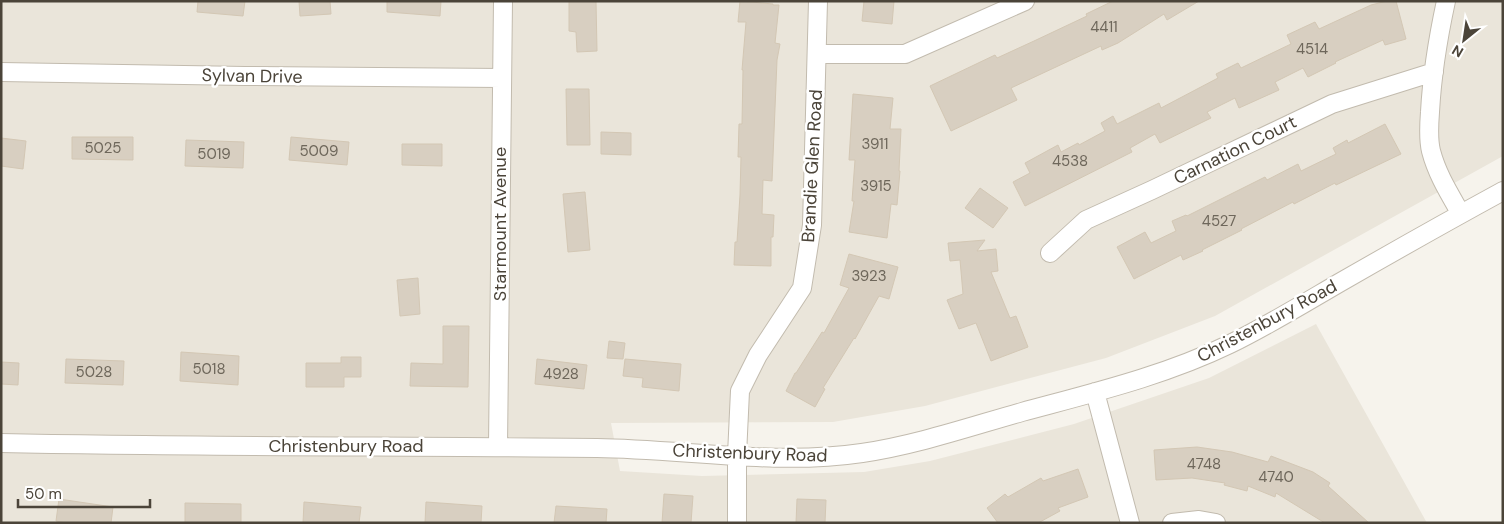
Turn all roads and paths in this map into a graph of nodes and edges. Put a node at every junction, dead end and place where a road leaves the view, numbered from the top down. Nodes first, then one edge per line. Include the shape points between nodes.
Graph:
1 (503, 1) edge
2 (818, 1) edge
3 (1024, 1) edge
4 (1446, 1) edge
5 (817, 54) junction
6 (1, 72) edge
7 (1434, 72) junction
8 (502, 78) junction
9 (1503, 191) edge
10 (1461, 214) junction
11 (1050, 253) dead end
12 (1095, 392) junction
13 (1, 443) edge
14 (498, 447) junction
15 (737, 455) junction
16 (737, 523) edge
17 (1130, 523) edge
18 (1172, 523) edge
19 (1216, 523) edge

1 - 8 street, Starmount Avenue
2 - 5 street, Brandie Glen Road
3 - 5 street via 905,54
4 - 7 street
5 - 15 street, Brandie Glen Road via 812,225 802,288 758,356 740,391
6 - 8 street, Sylvan Drive
7 - 10 street via 1429,130 1431,149 1439,175
7 - 11 street, Carnation Court via 1332,104 1086,220
8 - 14 street, Starmount Avenue
9 - 10 street, Christenbury Road
10 - 12 street, Christenbury Road via 1232,343 1170,370
12 - 15 street, Christenbury Road via 915,442 863,453 827,457
12 - 17 street
13 - 14 street, Christenbury Road
14 - 15 street, Christenbury Road via 623,448
15 - 16 street, Brandie Glen Road
18 - 19 street via 1198,520

